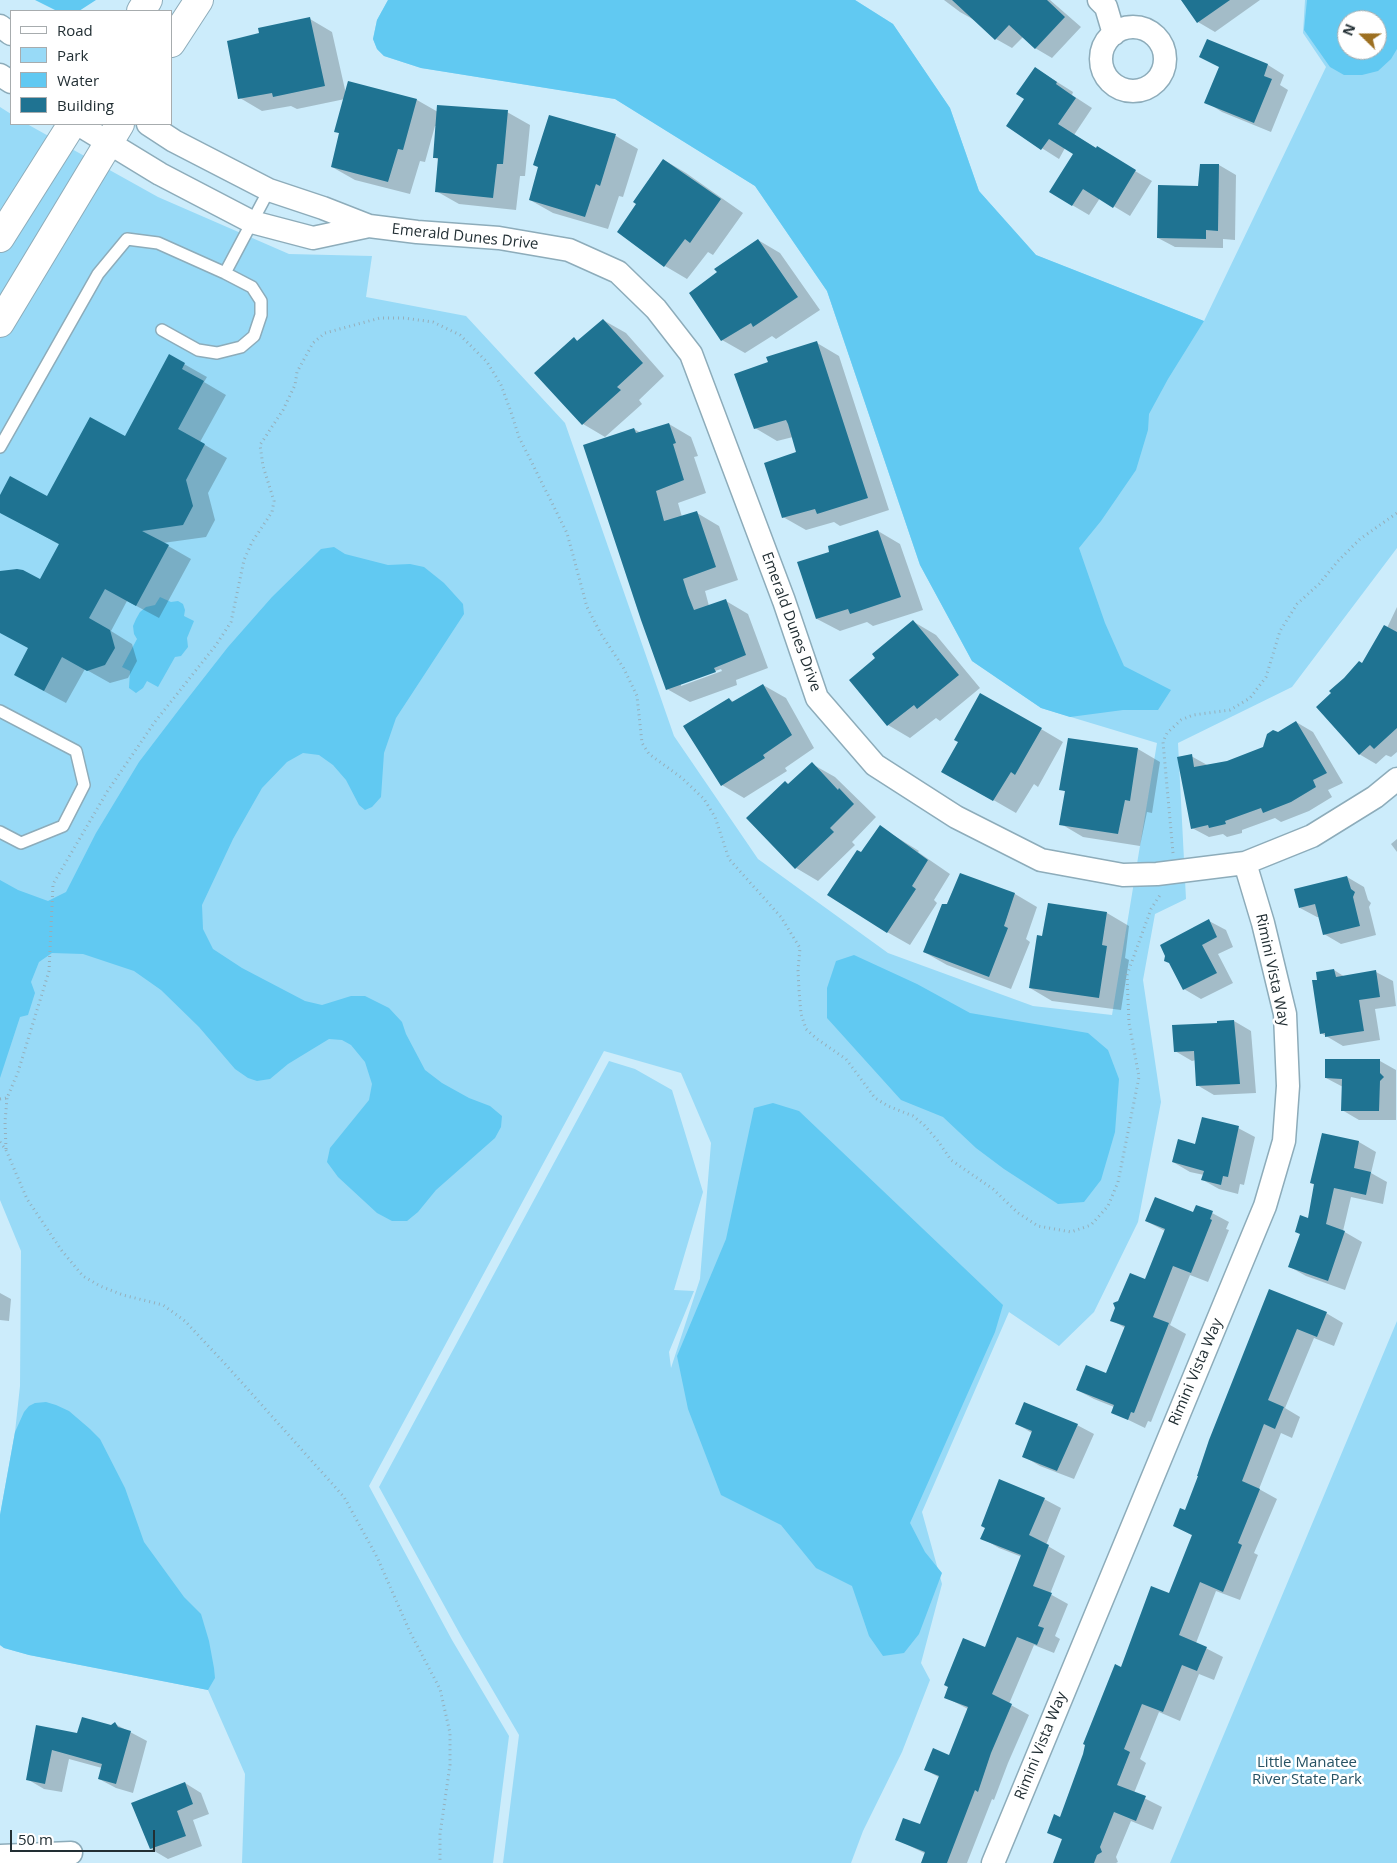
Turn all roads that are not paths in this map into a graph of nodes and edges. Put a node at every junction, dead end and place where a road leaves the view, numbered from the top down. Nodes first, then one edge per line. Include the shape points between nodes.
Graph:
1 (197, 0) edge
2 (1099, 0) edge
3 (1114, 34) dead end
4 (172, 41) edge
5 (71, 125) edge
6 (82, 125) edge
7 (149, 125) edge
8 (114, 133) edge
9 (269, 190) junction
10 (252, 222) junction
11 (369, 226) junction
12 (0, 238) edge
13 (225, 273) junction
14 (0, 323) edge
15 (162, 330) dead end
16 (0, 447) edge
17 (0, 711) edge
18 (1397, 779) edge
19 (0, 832) edge
20 (1245, 863) junction
21 (71, 1853) dead end
22 (0, 1856) edge
23 (993, 1863) edge

1 - 4 street
2 - 3 street via 1106,7
5 - 12 street
6 - 8 street, Emerald Dunes Drive
7 - 9 street, Emerald Dunes Drive via 174,142
8 - 10 street, Emerald Dunes Drive via 160,174
8 - 14 street
9 - 10 lane
9 - 11 street, Emerald Dunes Drive
10 - 11 street, Emerald Dunes Drive via 313,238
10 - 13 lane
11 - 20 street, Emerald Dunes Drive via 499,238 569,250 618,272 656,309 691,354 817,698 875,765 956,817 1041,860 1123,875
13 - 15 lane via 252,287 261,301 261,315 254,336 241,347 217,353 198,350
13 - 16 lane via 158,243 127,239 98,274
17 - 19 lane via 76,751 84,785 63,826 21,843
18 - 20 street, Emerald Dunes Drive via 1375,797 1312,836
20 - 23 street, Rimini Vista Way via 1285,1014 1288,1086 1284,1141 1265,1206
21 - 22 street

